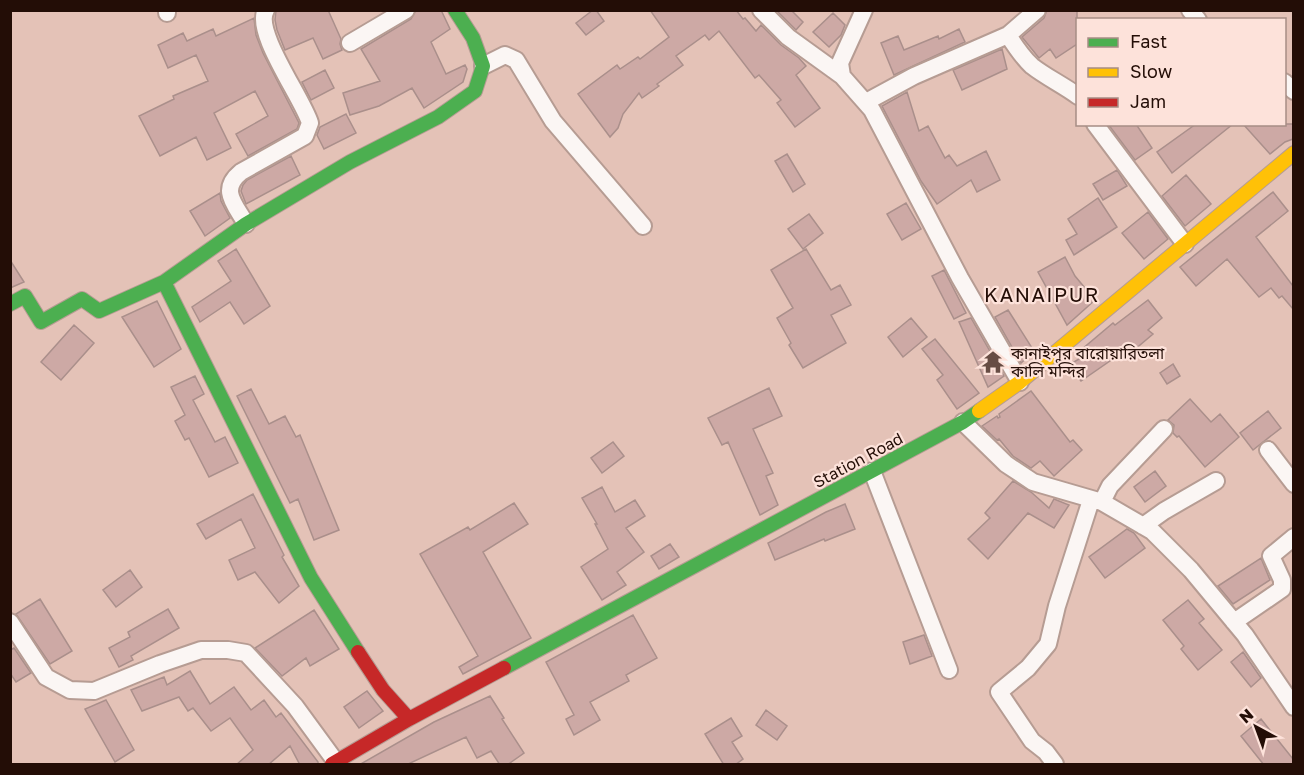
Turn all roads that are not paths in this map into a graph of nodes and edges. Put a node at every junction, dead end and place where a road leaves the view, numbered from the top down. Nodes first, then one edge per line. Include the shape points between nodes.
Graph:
1 (266, 10) edge
2 (406, 10) edge
3 (455, 10) edge
4 (761, 10) edge
5 (864, 10) edge
6 (1037, 10) edge
7 (1008, 35) junction
8 (351, 43) dead end
9 (483, 66) junction
10 (842, 76) junction
11 (1076, 95) edge
12 (866, 102) junction
13 (1096, 126) edge
14 (1293, 153) edge
15 (246, 224) junction
16 (643, 226) dead end
17 (1185, 244) junction
18 (164, 282) junction
19 (10, 304) edge
20 (1020, 382) junction
21 (963, 422) junction
22 (1164, 429) dead end
23 (1268, 450) dead end
24 (872, 471) junction
25 (1216, 481) dead end
26 (1293, 484) edge
27 (1097, 501) junction
28 (1143, 526) junction
29 (1293, 537) edge
30 (11, 621) edge
31 (1234, 622) junction
32 (949, 670) dead end
33 (1293, 707) edge
34 (409, 719) junction
35 (334, 763) edge
36 (1055, 765) edge

1 - 15 street via 263,21 268,36 310,123 305,136 241,172 228,185
2 - 8 street
3 - 9 street via 473,38
4 - 10 street via 788,37
5 - 10 street via 840,63
6 - 7 street
7 - 11 street via 1033,67
7 - 12 street via 914,76
9 - 15 street via 476,91 468,98
9 - 16 street via 505,55 516,60 553,121
10 - 12 street
12 - 20 street
13 - 17 street
14 - 17 street, Station Road
15 - 18 street
17 - 20 street, Station Road
18 - 19 street via 99,310 82,299 41,322 25,296
18 - 34 street via 311,578 383,690
20 - 21 street, Station Road
21 - 24 street, Station Road
21 - 27 street via 1006,464 1033,482
22 - 27 street
23 - 26 street
24 - 32 street
24 - 34 street, Station Road
25 - 28 street
27 - 28 street
27 - 36 street via 1057,606 1048,644 1028,668 999,692 1032,741
28 - 31 street via 1191,570
29 - 31 street via 1271,556 1282,588
30 - 35 street via 46,677 70,690 94,691 201,650 246,653 295,706
31 - 33 street
34 - 35 street, Station Road

